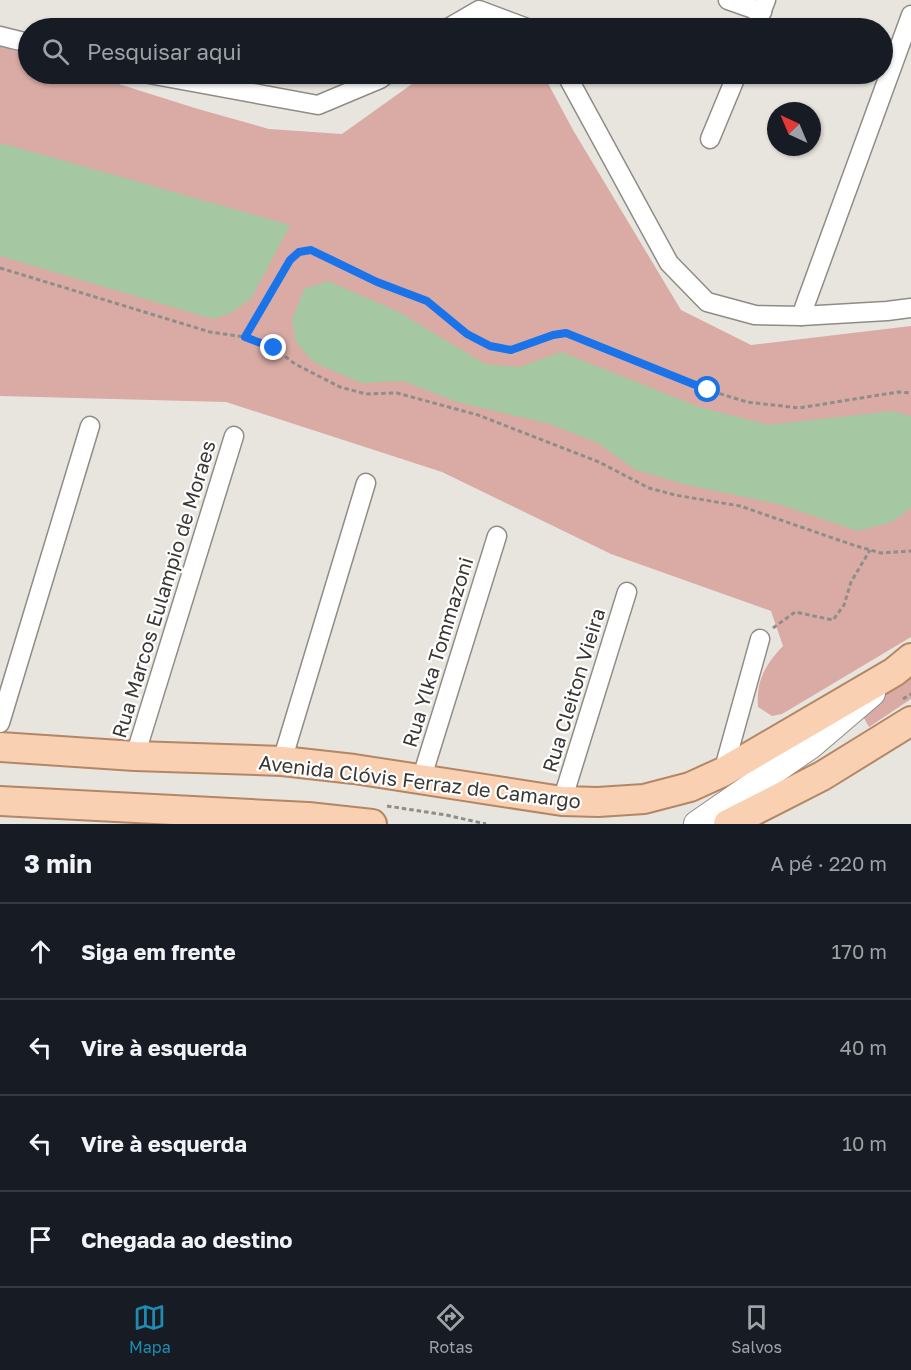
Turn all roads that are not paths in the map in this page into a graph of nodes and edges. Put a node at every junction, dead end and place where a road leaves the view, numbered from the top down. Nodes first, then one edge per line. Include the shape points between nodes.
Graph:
1 (728, 0) edge
2 (761, 14) edge
3 (911, 15) edge
4 (465, 18) edge
5 (500, 18) edge
6 (0, 36) edge
7 (18, 40) edge
8 (893, 64) edge
9 (204, 84) edge
10 (368, 84) edge
11 (571, 84) edge
12 (733, 84) edge
13 (886, 84) edge
14 (710, 139) dead end
15 (911, 308) edge
16 (801, 316) junction
17 (90, 426) dead end
18 (234, 435) dead end
19 (366, 483) dead end
20 (497, 536) dead end
21 (627, 592) dead end
22 (760, 639) road end
23 (902, 665) edge
24 (911, 721) edge
25 (0, 723) edge
26 (0, 747) edge
27 (135, 756) junction
28 (282, 761) junction
29 (723, 772) junction
30 (421, 780) junction
31 (0, 801) edge
32 (562, 801) junction
33 (732, 823) edge
34 (372, 824) edge
35 (697, 824) edge

1 - 2 street
3 - 8 street
4 - 5 street via 479,10
6 - 7 street
9 - 10 street via 318,105
11 - 16 street via 669,263 707,302 755,315
12 - 14 street
13 - 16 street
15 - 16 street
17 - 25 street
18 - 27 street, Rua Marcos Eulampio de Moraes
19 - 28 street
20 - 30 street, Rua Ylka Tommazoni
21 - 32 street, Rua Cleiton Vieira
22 - 29 street
23 - 29 main road, Avenida Clóvis Ferraz de Camargo
23 - 35 main road via 810,746
24 - 33 main road via 822,776
26 - 27 main road, Avenida Clóvis Ferraz de Camargo
27 - 28 main road, Avenida Clóvis Ferraz de Camargo
28 - 30 main road, Avenida Clóvis Ferraz de Camargo
29 - 32 main road, Avenida Clóvis Ferraz de Camargo via 690,787 644,800
30 - 32 main road, Avenida Clóvis Ferraz de Camargo
31 - 34 main road via 297,816

